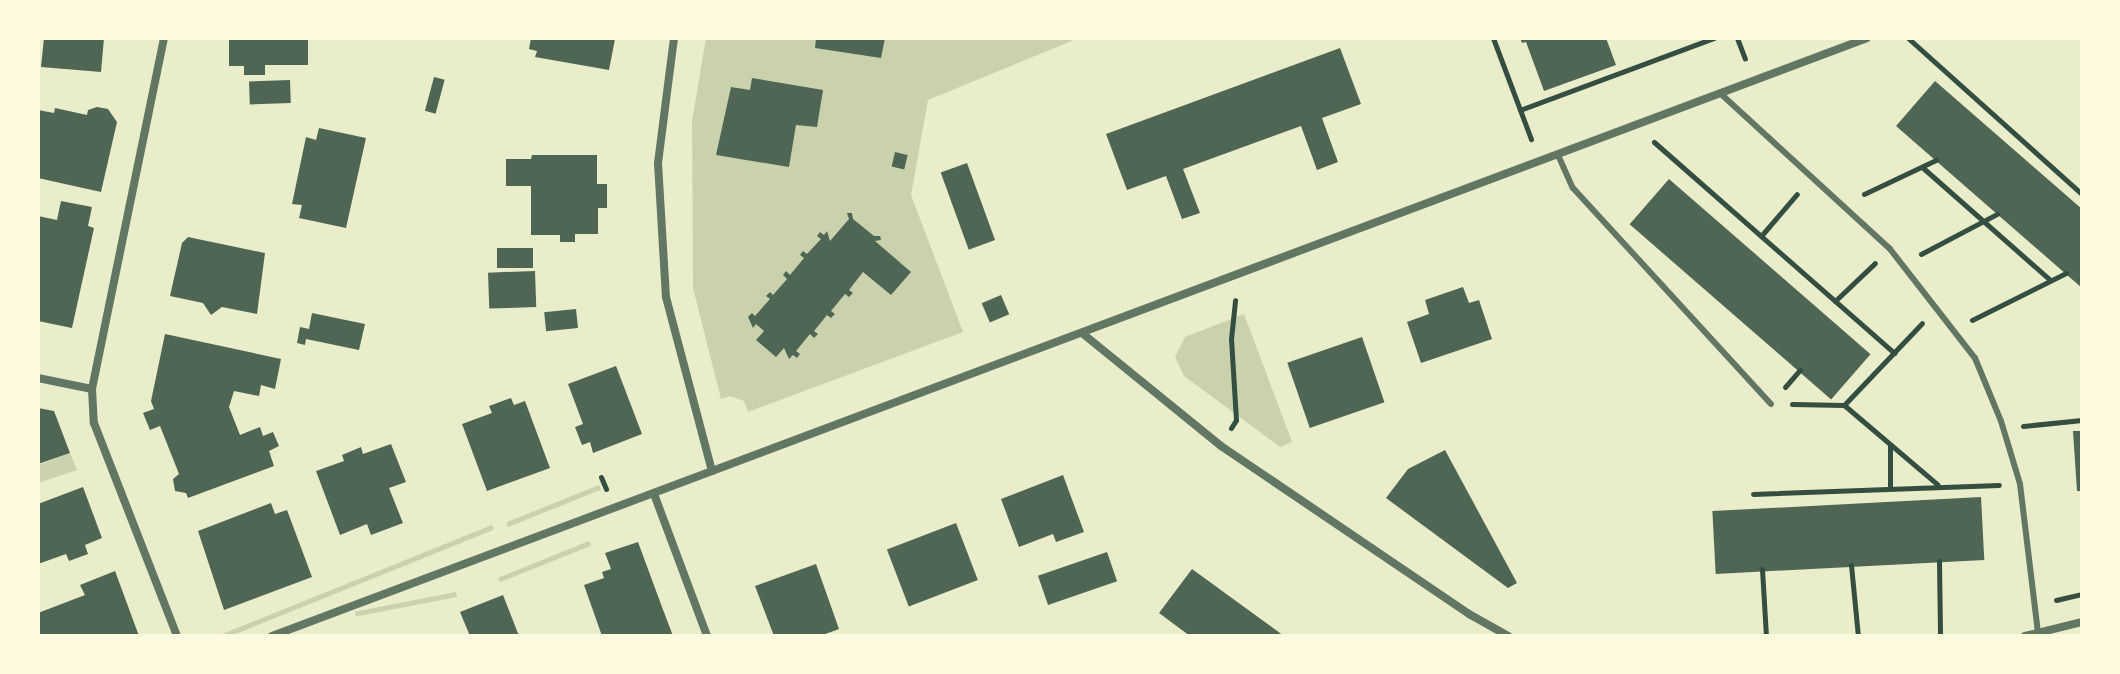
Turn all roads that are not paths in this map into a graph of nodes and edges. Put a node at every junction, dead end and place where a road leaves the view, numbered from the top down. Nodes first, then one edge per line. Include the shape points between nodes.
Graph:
1 (164, 38) edge
2 (674, 38) edge
3 (1867, 38) edge
4 (1721, 94) junction
5 (1558, 155) junction
6 (1082, 333) junction
7 (38, 378) edge
8 (92, 389) junction
9 (1771, 404) road end
10 (712, 471) junction
11 (654, 494) junction
12 (2082, 622) edge
13 (2038, 633) junction
14 (177, 636) edge
15 (272, 636) edge
16 (707, 636) edge
17 (1508, 636) edge
18 (2025, 636) edge

1 - 8 street
2 - 10 street via 658,163 666,297
3 - 4 street
4 - 5 street
4 - 13 lane via 1890,249 1975,358 2020,484
5 - 6 street
5 - 9 lane via 1573,188
6 - 10 street
6 - 17 street via 1221,446
7 - 8 street
8 - 14 street via 94,423
10 - 11 street
11 - 15 street
11 - 16 street
12 - 13 street
13 - 18 street

